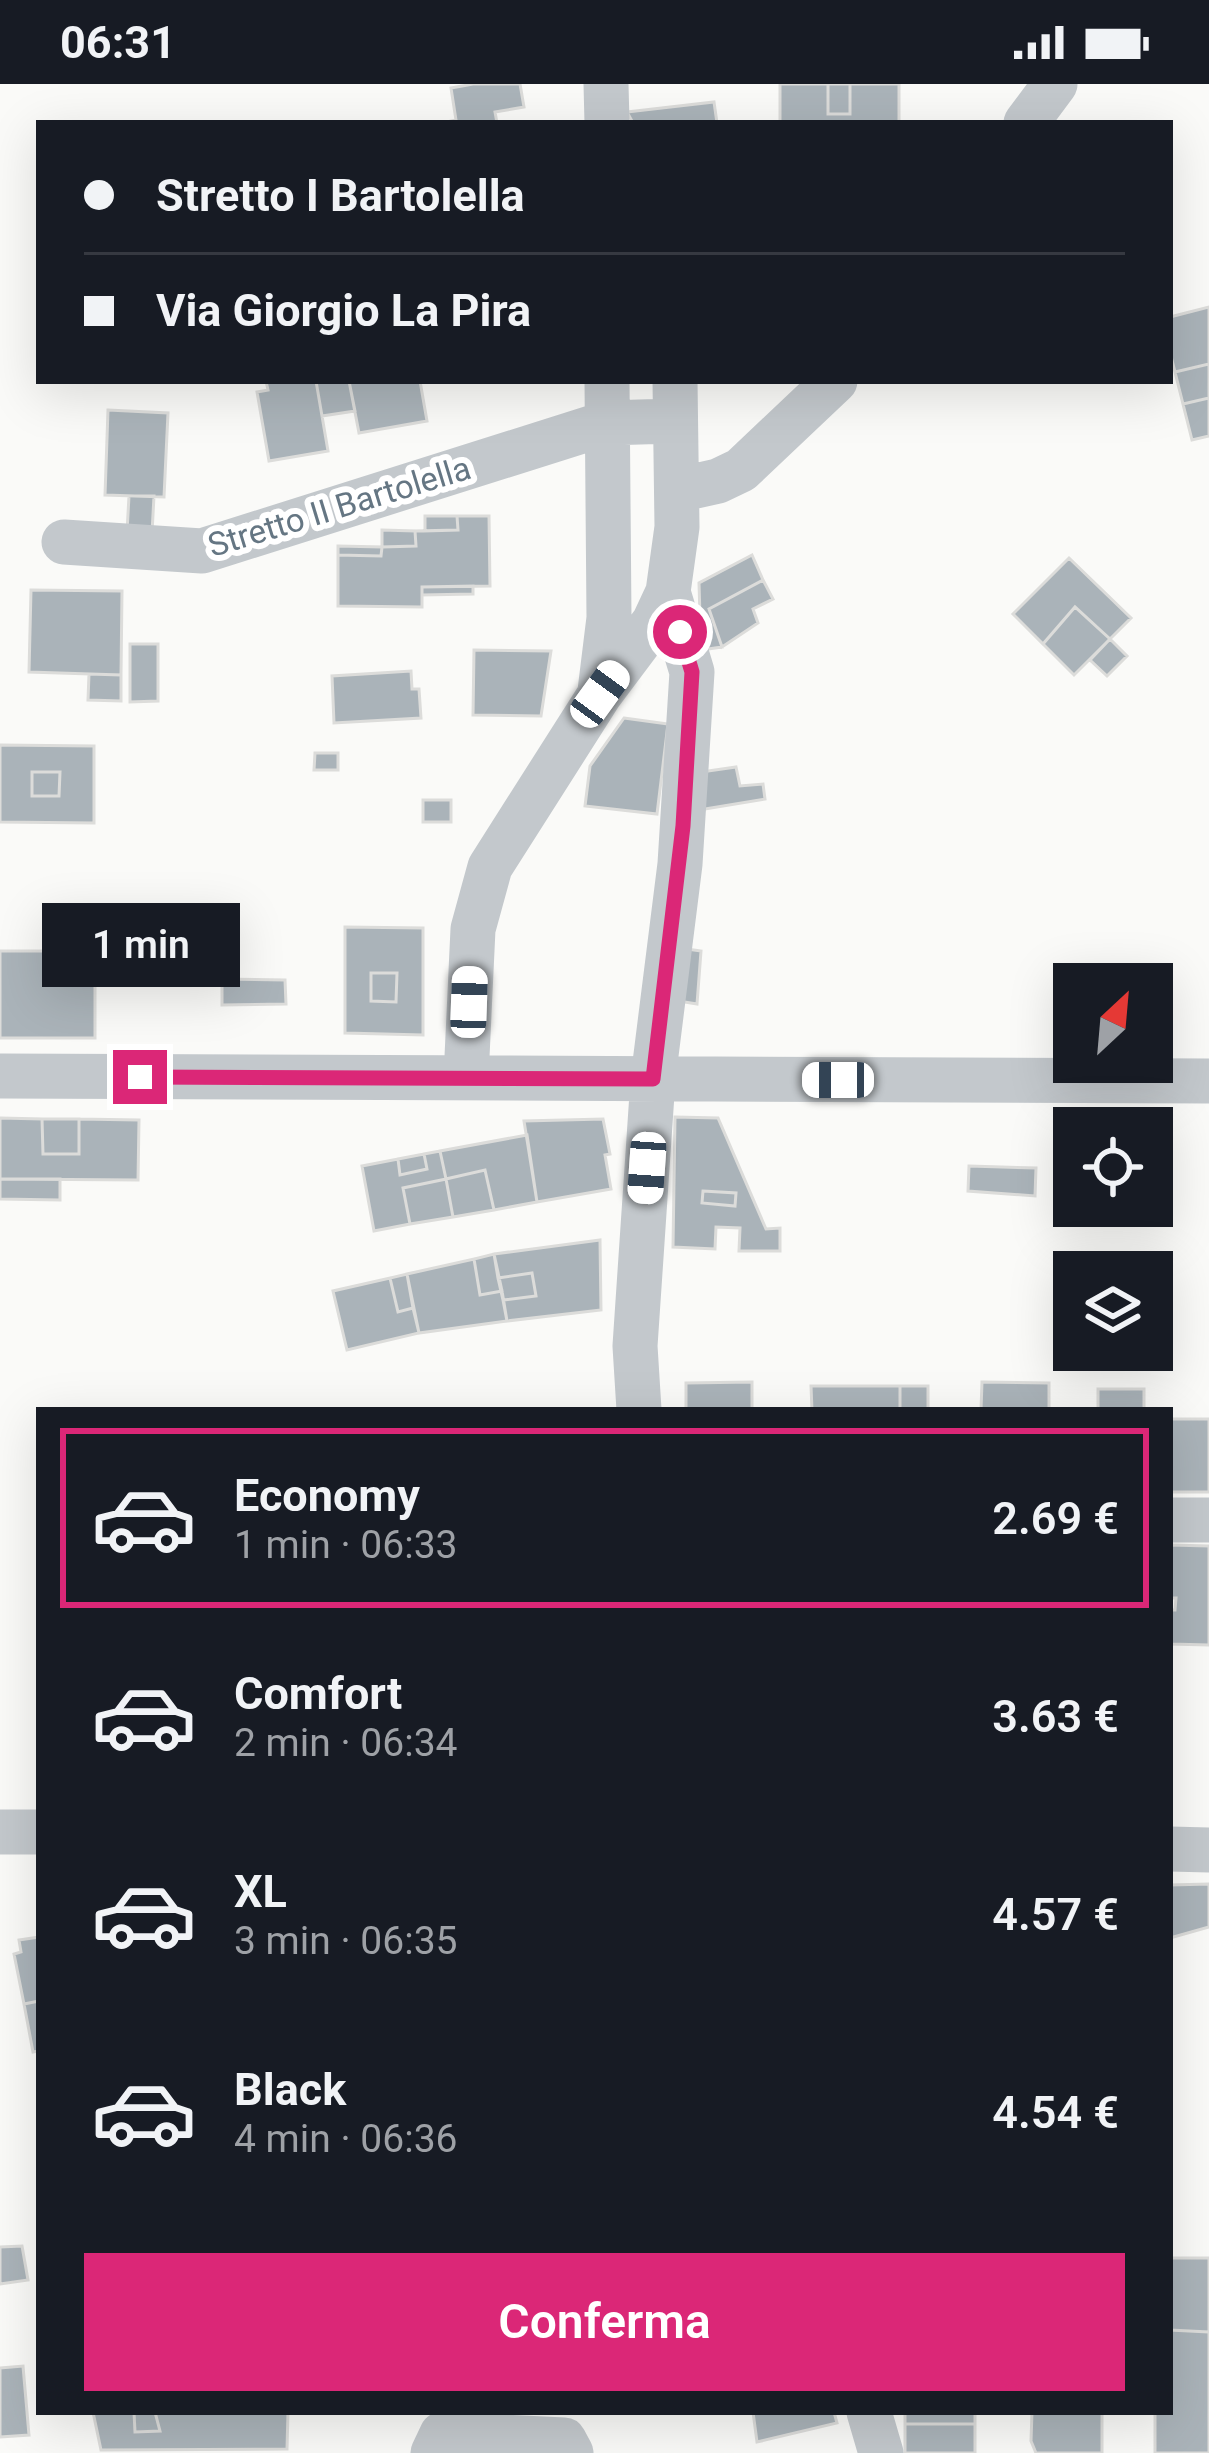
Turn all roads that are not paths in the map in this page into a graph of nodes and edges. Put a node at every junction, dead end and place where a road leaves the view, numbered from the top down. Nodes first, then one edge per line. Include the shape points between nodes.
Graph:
1 (606, 84) edge
2 (1055, 84) edge
3 (607, 120) edge
4 (1029, 120) edge
5 (832, 384) edge
6 (674, 401) edge
7 (607, 402) edge
8 (678, 490) junction
9 (64, 542) dead end
10 (609, 560) junction
11 (671, 575) junction
12 (600, 694) junction
13 (0, 1076) edge
14 (466, 1078) junction
15 (653, 1079) junction
16 (1209, 1082) edge
17 (639, 1407) edge
18 (1173, 1520) edge
19 (1209, 1520) edge
20 (0, 1832) edge
21 (36, 1832) edge
22 (1173, 1849) edge
23 (1209, 1850) edge
24 (870, 2415) edge
25 (433, 2453) edge
26 (571, 2453) edge
27 (881, 2453) edge

1 - 3 street
2 - 4 street
5 - 8 street via 741,470
6 - 7 street, Stretto II Bartolella
6 - 8 street
7 - 9 street, Stretto II Bartolella via 202,551
7 - 10 street
8 - 11 street
10 - 11 street via 627,572
10 - 12 street
11 - 12 street via 654,622
11 - 15 street via 692,672 680,865
12 - 14 street via 490,867 473,929
13 - 14 street
14 - 15 street
15 - 16 street
15 - 17 street via 634,1346
18 - 19 street
20 - 21 street
22 - 23 street
24 - 27 street
25 - 26 street via 442,2434 564,2440

